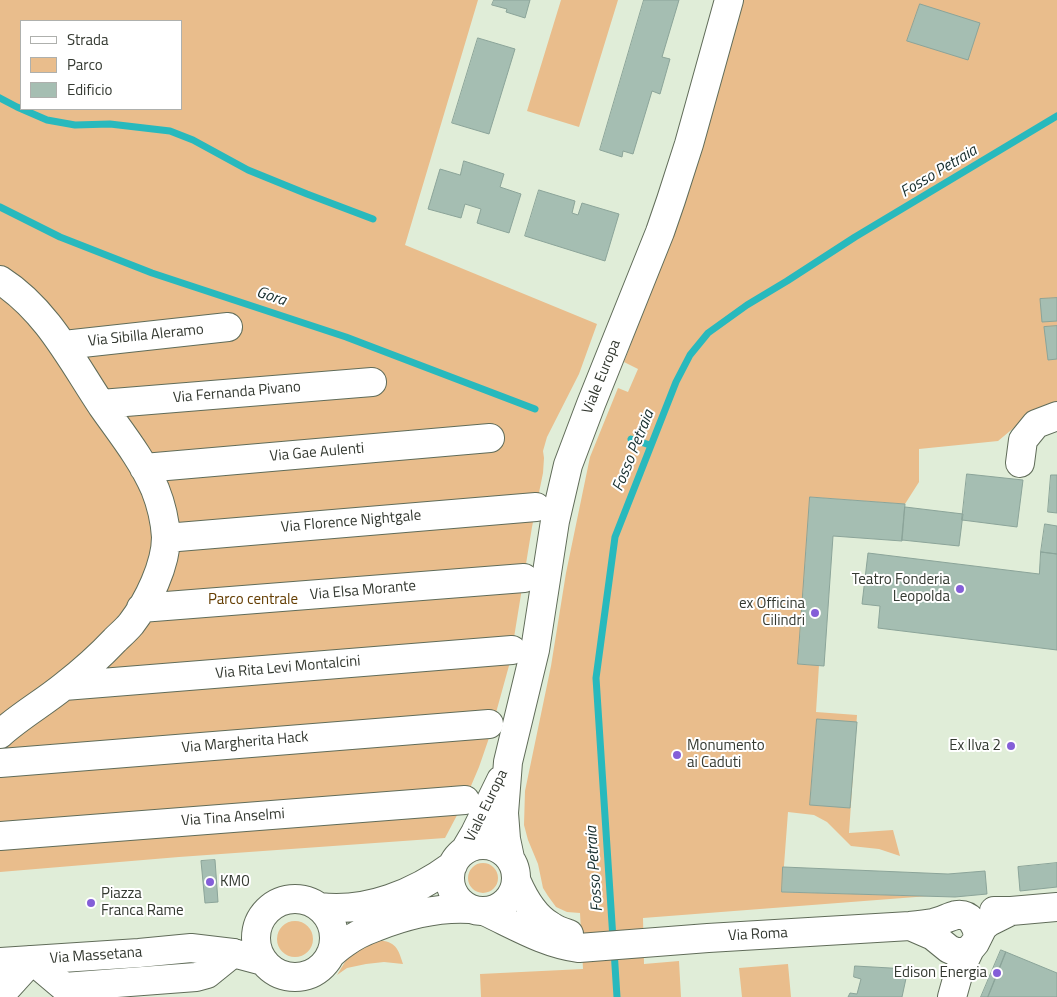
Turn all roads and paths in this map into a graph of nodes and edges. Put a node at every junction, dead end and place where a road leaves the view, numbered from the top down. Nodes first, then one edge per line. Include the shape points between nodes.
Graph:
1 (730, 0) edge
2 (0, 280) edge
3 (228, 327) dead end
4 (64, 345) junction
5 (372, 382) dead end
6 (101, 404) junction
7 (1057, 416) edge
8 (490, 438) dead end
9 (1020, 463) dead end
10 (144, 468) junction
11 (536, 507) dead end
12 (166, 538) junction
13 (524, 578) dead end
14 (141, 608) junction
15 (512, 650) dead end
16 (64, 686) junction
17 (489, 724) dead end
18 (0, 734) edge
19 (508, 762) junction
20 (0, 763) edge
21 (466, 800) dead end
22 (0, 836) edge
23 (459, 858) junction
24 (513, 870) junction
25 (320, 907) junction
26 (1057, 907) edge
27 (478, 910) junction
28 (260, 919) junction
29 (578, 943) junction
30 (192, 948) junction
31 (959, 948) edge
32 (233, 952) junction
33 (328, 959) junction
34 (32, 960) junction
35 (0, 962) edge
36 (266, 965) junction
37 (0, 993) edge
38 (283, 997) edge
39 (312, 997) edge

1 - 19 street, Viale Europa via 671,200 568,465 556,514 535,650
2 - 4 street via 45,320
3 - 4 street, Via Sibilla Aleramo
4 - 6 street
5 - 6 street, Via Fernanda Pivano
6 - 10 street
7 - 9 street via 1036,424 1023,440
8 - 10 street, Via Gae Aulenti
10 - 12 street via 164,518
11 - 12 street, Via Florence Nightgale
12 - 14 street via 154,585
13 - 14 street, Via Elsa Morante
14 - 16 street via 110,645
15 - 16 street, Via Rita Levi Montalcini
16 - 18 street
17 - 20 street, Via Margherita Hack
19 - 23 street, Viale Europa via 484,816
19 - 24 street, Viale Europa via 504,813
21 - 22 street, Via Tina Anselmi
23 - 24 street via 474,846 494,846 503,851
23 - 25 street via 432,880 387,899 338,909
23 - 27 street via 450,872 451,887 458,900
24 - 27 street via 515,890 507,902 500,907
24 - 29 street, Via Roma via 527,901 544,922
25 - 28 street via 298,899 287,899 276,903
25 - 33 street via 333,930 333,947
26 - 31 street, Via Roma via 987,911 974,917
27 - 29 street, Via Roma via 555,943 568,946
27 - 33 street via 448,908 394,920 346,942
28 - 30 street, Via Massetana
28 - 36 street via 256,948
29 - 31 street, Via Roma via 606,946 933,922
30 - 32 street, Via Massetana
30 - 34 street, Via Massetana
32 - 34 street via 206,974 196,977 64,987
32 - 36 street, Via Massetana
33 - 36 street via 318,970 299,977 278,974
33 - 39 street
34 - 35 street, Via Massetana
34 - 37 street
36 - 38 street

